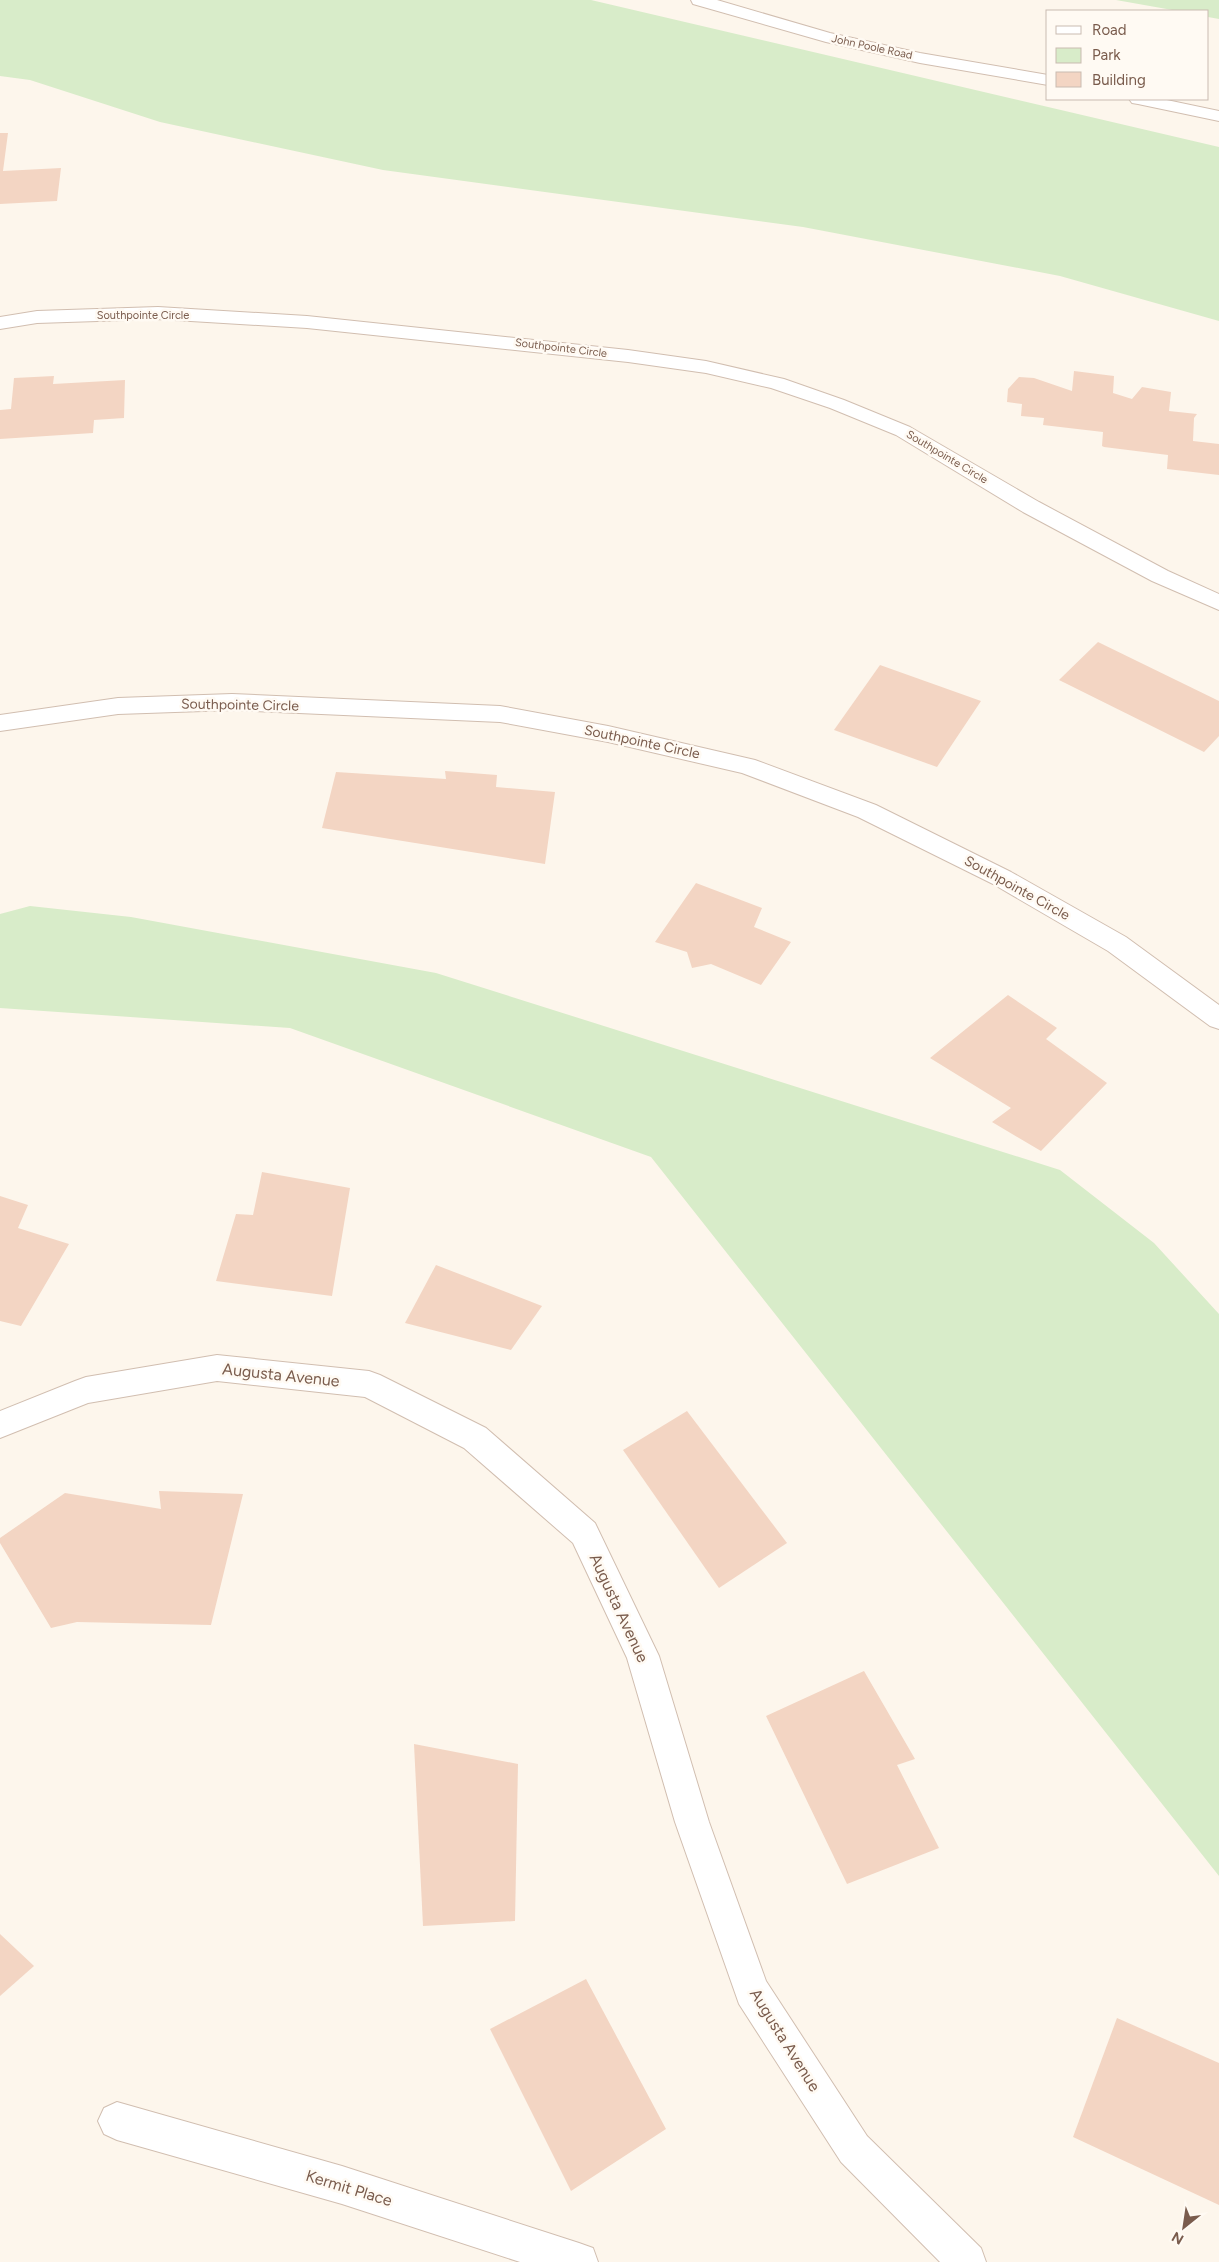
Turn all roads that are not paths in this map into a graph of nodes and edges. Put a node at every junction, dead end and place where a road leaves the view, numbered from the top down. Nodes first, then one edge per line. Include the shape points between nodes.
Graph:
1 (698, 0) edge
2 (1046, 80) edge
3 (1143, 100) edge
4 (1219, 116) edge
5 (0, 323) edge
6 (1219, 603) edge
7 (0, 723) edge
8 (1219, 1019) edge
9 (0, 1425) edge
10 (117, 2121) dead end
11 (579, 2262) edge
12 (967, 2262) edge

1 - 2 street, John Poole Road via 826,37 920,58
3 - 4 street
5 - 6 street, Southpointe Circle via 38,317 158,313 307,322 628,356 706,367 777,383 903,431 1031,507 1160,576
7 - 8 street, Southpointe Circle via 118,706 232,702 500,714 608,734 748,766 867,811 1002,878 1117,944
9 - 12 street, Augusta Avenue via 86,1390 218,1368 369,1384 475,1438 584,1533 644,1656 692,1822 752,1990 854,2149
10 - 11 street, Kermit Place via 342,2185

